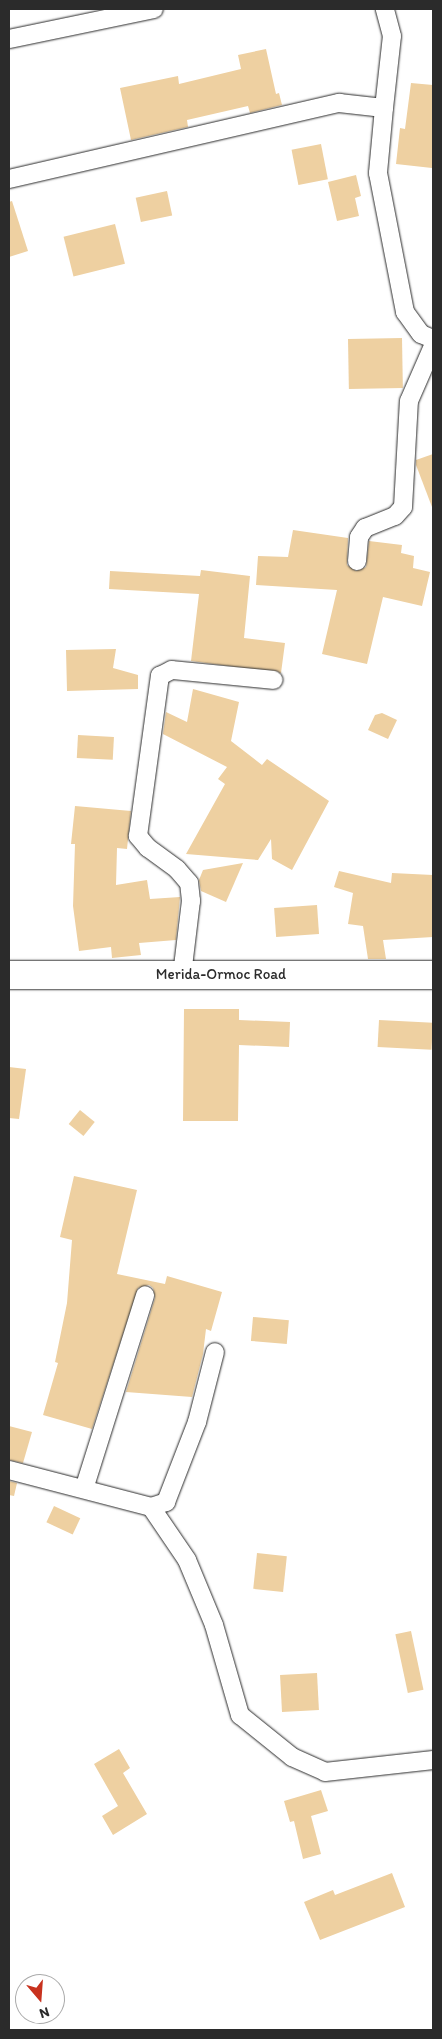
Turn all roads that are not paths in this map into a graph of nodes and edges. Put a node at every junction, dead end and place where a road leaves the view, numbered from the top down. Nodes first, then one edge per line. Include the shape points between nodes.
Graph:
1 (154, 9) edge
2 (385, 9) edge
3 (9, 39) edge
4 (384, 108) junction
5 (9, 179) edge
6 (433, 339) edge
7 (433, 346) edge
8 (357, 561) dead end
9 (274, 680) dead end
10 (9, 975) edge
11 (182, 975) junction
12 (433, 975) edge
13 (145, 1295) dead end
14 (215, 1352) dead end
15 (9, 1470) edge
16 (84, 1489) junction
17 (151, 1507) junction
18 (433, 1760) edge

1 - 3 street
2 - 4 street via 392,36
4 - 5 street via 339,103
4 - 6 street via 378,173 405,312 421,334
7 - 8 street via 409,401 403,507 395,516 364,528 359,537
9 - 11 street via 172,670 160,676 138,836 189,883 191,901
10 - 11 highway, Merida-Ormoc Road
11 - 12 highway, Merida-Ormoc Road
13 - 16 street
14 - 17 street via 197,1422 166,1502
15 - 16 street
16 - 17 street
17 - 18 street via 187,1560 214,1625 240,1715 292,1758 325,1772

